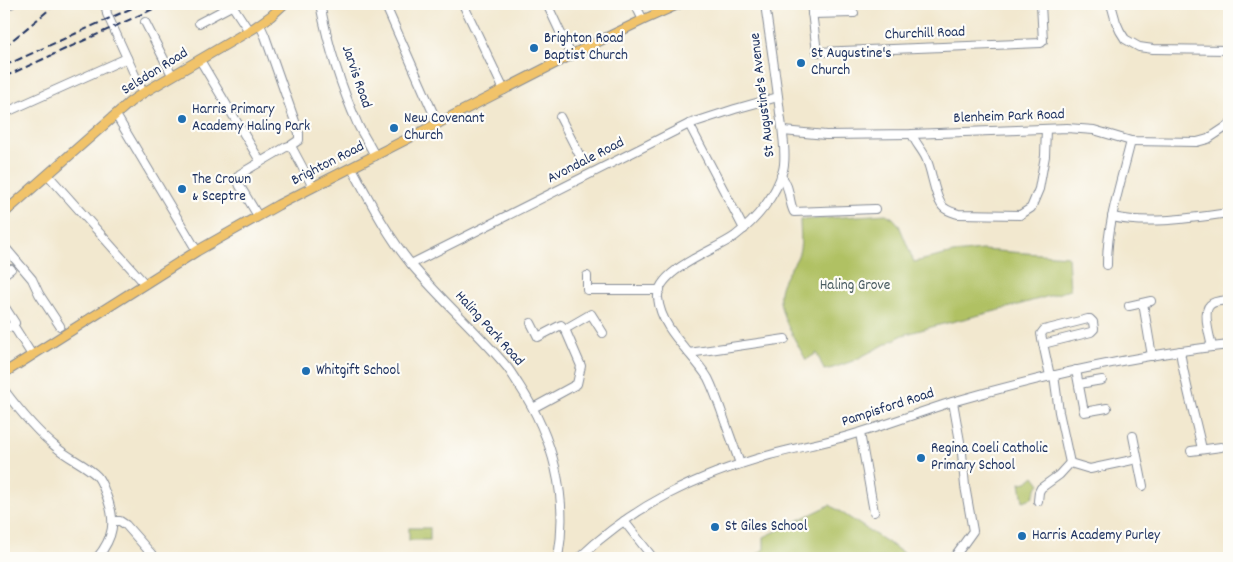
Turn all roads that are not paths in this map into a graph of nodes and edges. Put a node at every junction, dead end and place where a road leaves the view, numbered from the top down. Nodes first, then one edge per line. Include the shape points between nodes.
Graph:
1 (4, 4) edge
2 (11, 4) edge
3 (233, 4) edge
4 (284, 4) edge
5 (320, 4) edge
6 (384, 4) edge
7 (463, 4) edge
8 (547, 4) edge
9 (636, 4) edge
10 (678, 4) edge
11 (765, 4) edge
12 (811, 4) edge
13 (1041, 4) edge
14 (1111, 4) edge
15 (106, 5) edge
16 (812, 14) junction
17 (854, 14) dead end
18 (642, 20) junction
19 (145, 22) dead end
20 (199, 23) dead end
21 (260, 25) junction
22 (249, 32) junction
23 (1229, 50) edge
24 (571, 55) junction
25 (128, 58) junction
26 (200, 60) junction
27 (172, 75) junction
28 (504, 90) junction
29 (143, 92) junction
30 (778, 97) junction
31 (116, 114) junction
32 (4, 115) edge
33 (560, 117) dead end
34 (438, 124) junction
35 (690, 124) junction
36 (1229, 125) edge
37 (1046, 129) junction
38 (783, 131) junction
39 (912, 134) junction
40 (1132, 140) junction
41 (290, 146) junction
42 (375, 156) junction
43 (580, 158) dead end
44 (260, 161) junction
45 (352, 168) junction
46 (48, 175) junction
47 (781, 176) junction
48 (313, 187) junction
49 (874, 209) dead end
50 (4, 213) edge
51 (1229, 213) edge
52 (258, 216) junction
53 (1112, 217) junction
54 (744, 229) junction
55 (4, 246) edge
56 (197, 251) junction
57 (411, 264) junction
58 (1107, 266) dead end
59 (11, 269) dead end
60 (4, 274) edge
61 (588, 276) dead end
62 (145, 284) junction
63 (660, 290) junction
64 (1229, 300) edge
65 (1151, 301) dead end
66 (1143, 303) junction
67 (1129, 306) dead end
68 (4, 310) edge
69 (531, 324) dead end
70 (13, 325) junction
71 (60, 326) dead end
72 (565, 329) junction
73 (4, 330) edge
74 (603, 333) dead end
75 (785, 339) dead end
76 (1043, 344) junction
77 (1229, 345) edge
78 (1212, 347) junction
79 (1180, 351) junction
80 (689, 353) junction
81 (32, 355) junction
82 (1152, 356) junction
83 (1076, 370) junction
84 (4, 373) edge
85 (1052, 376) junction
86 (1102, 380) dead end
87 (1079, 384) junction
88 (4, 390) edge
89 (953, 402) junction
90 (533, 408) junction
91 (1107, 408) dead end
92 (860, 433) junction
93 (1133, 436) dead end
94 (1221, 447) dead end
95 (1202, 449) junction
96 (1191, 451) dead end
97 (1137, 459) junction
98 (1070, 463) junction
99 (740, 464) junction
100 (1144, 486) dead end
101 (1038, 501) dead end
102 (874, 512) dead end
103 (113, 521) junction
104 (624, 521) junction
105 (561, 556) edge
106 (955, 556) dead end
107 (97, 558) edge
108 (155, 558) edge
109 (580, 558) edge
110 (653, 558) edge

1 - 2 street
3 - 20 street
3 - 22 street
4 - 21 main road, Selsdon Road
5 - 42 street, Jarvis Road via 342,84
6 - 34 street
7 - 28 street
8 - 24 street
9 - 18 street
10 - 18 main road, Brighton Road
11 - 30 street, St Augustine's Avenue
12 - 16 street, Churchill Road
13 - 16 street, Churchill Road via 1043,43 1037,44 817,52
14 - 23 street via 1120,31 1139,47
15 - 25 street via 107,14
16 - 17 street
18 - 24 main road, Brighton Road
19 - 27 street
21 - 22 main road, Selsdon Road
21 - 41 street via 299,133 299,140
22 - 26 main road, Selsdon Road
24 - 28 main road, Brighton Road
25 - 29 street
25 - 32 street
26 - 27 main road, Selsdon Road
26 - 44 street
27 - 29 main road, Selsdon Road
28 - 34 main road, Brighton Road
29 - 31 main road, Selsdon Road
30 - 35 street, Avondale Road
30 - 38 street, St Augustine's Avenue
31 - 46 main road, Selsdon Road
31 - 56 street
33 - 43 street
34 - 42 main road, Brighton Road
35 - 54 street
35 - 57 street, Avondale Road
36 - 40 street, Blenheim Park Road via 1203,141
37 - 39 street, Blenheim Park Road
37 - 39 street via 1039,189 1031,208 1020,215 958,214 941,206 925,156
37 - 40 street, Blenheim Park Road via 1094,130
38 - 39 street, Blenheim Park Road via 826,135
38 - 47 street, St Augustine's Avenue
40 - 53 street
41 - 44 street
41 - 48 street
42 - 45 main road, Brighton Road
44 - 52 street via 236,178
45 - 48 main road, Brighton Road
45 - 57 street, Haling Park Road via 397,246
46 - 50 main road, Selsdon Road
46 - 62 street
47 - 49 street via 788,188 794,212
47 - 54 street, St Augustine's Avenue via 770,199
48 - 52 main road, Brighton Road
51 - 53 street via 1149,221
52 - 56 main road, Brighton Road
53 - 58 street
54 - 63 street, St Augustine's Avenue via 675,270
55 - 71 street via 32,278 38,294
56 - 62 main road, Brighton Road
57 - 90 street, Haling Park Road via 508,368
59 - 60 street
61 - 63 street via 587,290
62 - 81 main road, Brighton Road
63 - 80 street via 658,299 663,315
64 - 78 street via 1210,304 1207,309
65 - 66 street
66 - 67 street
66 - 82 street
68 - 70 street
69 - 72 street via 538,337 561,325
70 - 73 street
70 - 81 street
72 - 74 street via 591,314
72 - 90 street via 581,366 577,384
75 - 80 street
76 - 76 street via 1092,332 1093,322 1088,319 1044,330 1040,334
76 - 85 street
77 - 78 street, Pampisford Road
78 - 79 street, Pampisford Road
79 - 82 street, Pampisford Road
79 - 95 street
80 - 99 street via 711,385
81 - 84 main road, Brighton Road
82 - 83 street, Pampisford Road
83 - 85 street, Pampisford Road
83 - 87 street
85 - 89 street, Pampisford Road
85 - 98 street
86 - 87 street
87 - 91 street via 1084,412
88 - 103 street via 50,442 96,476
89 - 92 street, Pampisford Road
89 - 106 street via 973,532
90 - 105 street, Haling Park Road via 549,444 559,484
92 - 99 street, Pampisford Road
92 - 102 street
93 - 97 street
94 - 95 street
95 - 96 street
97 - 98 street via 1090,469
97 - 100 street
98 - 101 street via 1041,488
99 - 104 street, Pampisford Road via 682,486
103 - 107 street via 107,542
103 - 108 street via 126,525
104 - 109 street, Pampisford Road
104 - 110 street

